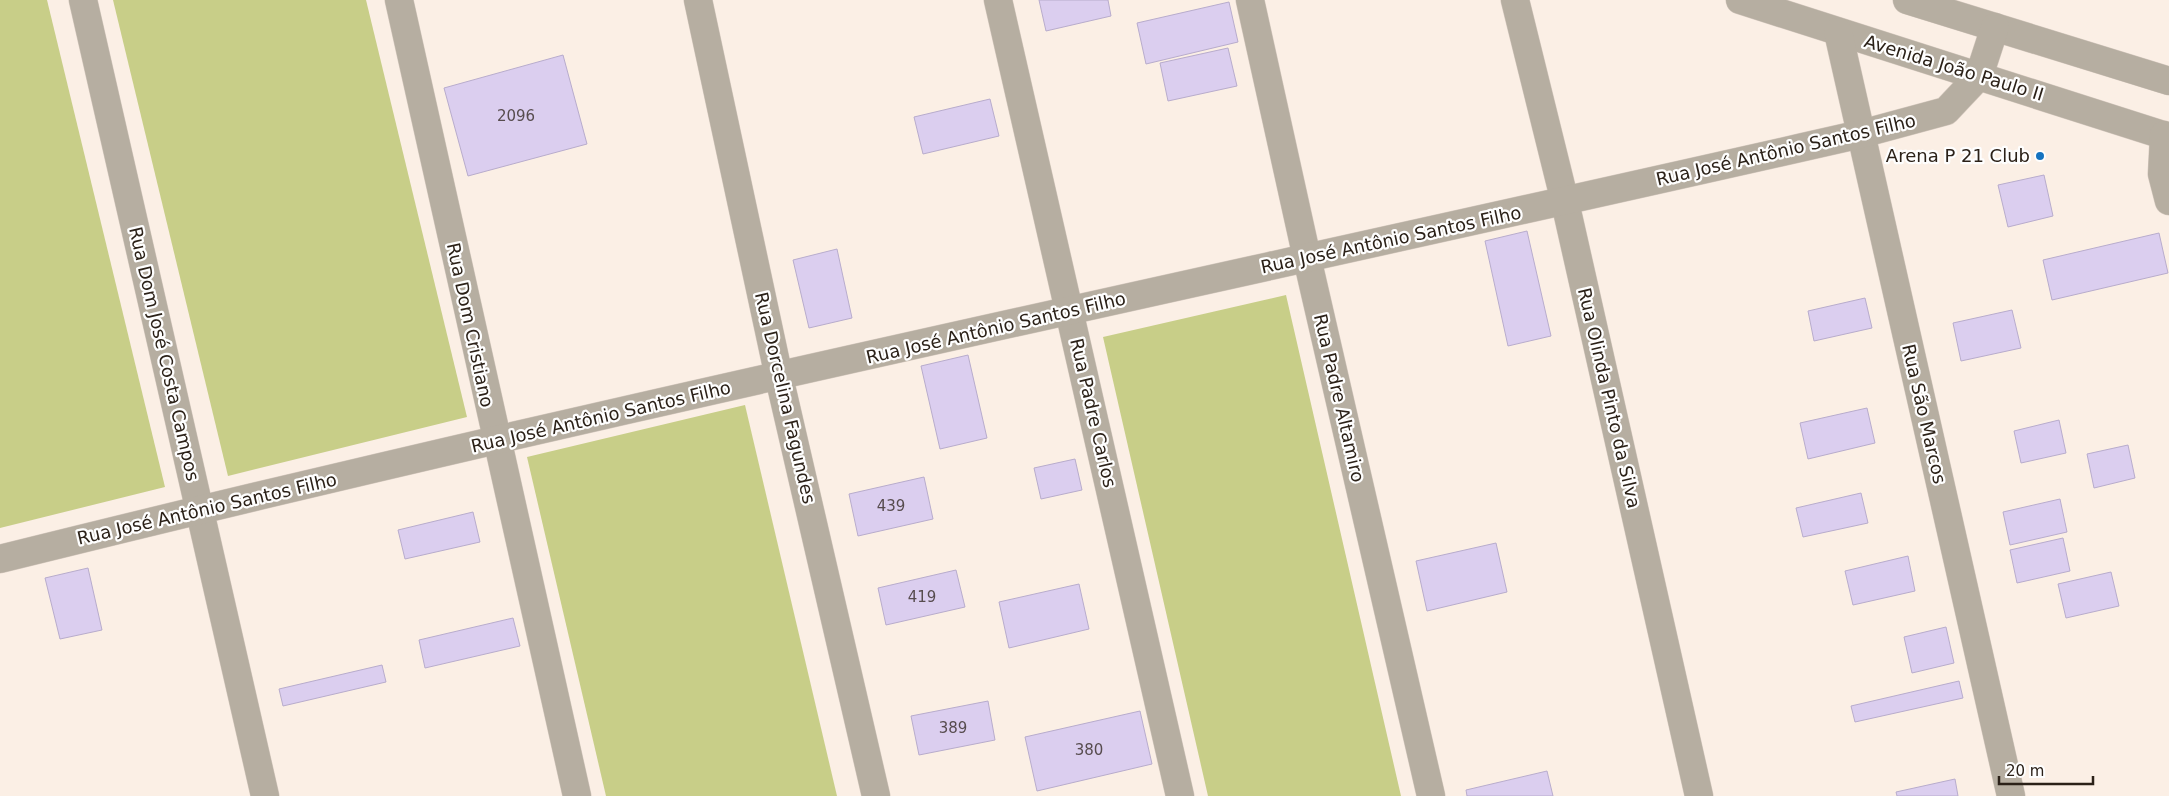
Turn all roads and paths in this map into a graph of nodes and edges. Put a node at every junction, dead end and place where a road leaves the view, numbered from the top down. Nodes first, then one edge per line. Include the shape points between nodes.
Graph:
1 (82, 0) edge
2 (399, 0) edge
3 (698, 0) edge
4 (998, 0) edge
5 (1250, 0) edge
6 (1515, 0) edge
7 (1740, 0) edge
8 (1907, 0) edge
9 (1994, 27) junction
10 (1838, 32) junction
11 (1979, 76) junction
12 (2169, 81) edge
13 (1861, 134) junction
14 (2167, 136) edge
15 (2169, 201) edge
16 (1564, 202) junction
17 (1307, 258) junction
18 (1070, 311) junction
19 (779, 376) junction
20 (496, 441) junction
21 (200, 509) junction
22 (0, 559) edge
23 (266, 796) edge
24 (576, 796) edge
25 (876, 796) edge
26 (1180, 796) edge
27 (1431, 796) edge
28 (1699, 796) edge
29 (2010, 796) edge

1 - 21 street, Rua Dom José Costa Campos
2 - 20 street, Rua Dom Cristiano
3 - 19 street, Rua Dorcelina Fagundes
4 - 18 street, Rua Padre Carlos
5 - 17 street, Rua Padre Altamiro
6 - 16 street, Rua Olinda Pinto da Silva
7 - 10 street, Avenida João Paulo II
8 - 9 street
9 - 11 street
9 - 12 street
10 - 11 street, Avenida João Paulo II
10 - 13 street, Rua São Marcos
11 - 13 street, Rua José Antônio Santos Filho via 1946,110
11 - 14 street, Avenida João Paulo II
13 - 16 street, Rua José Antônio Santos Filho
13 - 29 street, Rua São Marcos
14 - 15 street via 2162,174
16 - 17 street, Rua José Antônio Santos Filho
16 - 28 street, Rua Olinda Pinto da Silva
17 - 18 street, Rua José Antônio Santos Filho
17 - 27 street, Rua Padre Altamiro
18 - 19 street, Rua José Antônio Santos Filho
18 - 26 street, Rua Padre Carlos
19 - 20 street, Rua José Antônio Santos Filho
19 - 25 street, Rua Dorcelina Fagundes
20 - 21 street, Rua José Antônio Santos Filho
20 - 24 street, Rua Dom Cristiano
21 - 22 street, Rua José Antônio Santos Filho
21 - 23 street, Rua Dom José Costa Campos

